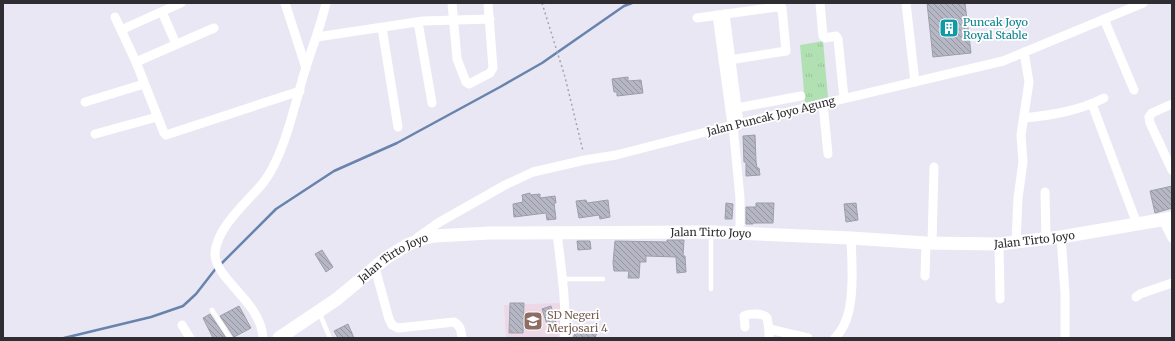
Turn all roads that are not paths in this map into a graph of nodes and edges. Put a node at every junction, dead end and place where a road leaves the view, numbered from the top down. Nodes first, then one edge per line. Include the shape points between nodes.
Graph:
1 (180, 3) edge
2 (285, 3) edge
3 (326, 3) edge
4 (452, 3) edge
5 (488, 3) edge
6 (820, 3) edge
7 (906, 3) edge
8 (1143, 3) edge
9 (162, 12) junction
10 (721, 15) junction
11 (115, 17) dead end
12 (697, 18) dead end
13 (490, 19) junction
14 (1104, 19) junction
15 (454, 20) junction
16 (418, 22) junction
17 (214, 28) dead end
18 (382, 28) junction
19 (121, 30) junction
20 (317, 37) junction
21 (176, 44) junction
22 (1024, 52) junction
23 (727, 61) junction
24 (136, 62) junction
25 (306, 68) junction
26 (915, 82) junction
27 (144, 84) junction
28 (300, 90) junction
29 (1134, 90) dead end
30 (801, 96) dead end
31 (844, 98) junction
32 (1104, 98) dead end
33 (85, 102) dead end
34 (432, 103) dead end
35 (822, 104) junction
36 (1092, 104) junction
37 (1172, 104) edge
38 (738, 108) junction
39 (157, 117) junction
40 (1024, 118) junction
41 (735, 124) junction
42 (398, 127) dead end
43 (95, 134) dead end
44 (828, 154) dead end
45 (934, 167) dead end
46 (1172, 170) edge
47 (1045, 192) dead end
48 (1167, 219) edge
49 (1138, 224) junction
50 (711, 232) junction
51 (557, 233) junction
52 (740, 234) junction
53 (1060, 237) junction
54 (851, 238) junction
55 (1046, 238) junction
56 (1172, 238) edge
57 (1016, 242) junction
58 (929, 243) junction
59 (998, 244) junction
60 (407, 246) junction
61 (375, 268) junction
62 (925, 276) dead end
63 (562, 279) junction
64 (603, 279) dead end
65 (1172, 283) edge
66 (711, 289) dead end
67 (1136, 297) dead end
68 (1000, 299) dead end
69 (212, 310) dead end
70 (319, 312) junction
71 (182, 325) dead end
72 (745, 326) dead end
73 (769, 333) edge
74 (190, 338) edge
75 (230, 338) edge
76 (264, 338) edge
77 (279, 338) edge
78 (330, 338) edge
79 (462, 338) edge
80 (564, 338) edge
81 (808, 338) edge
82 (835, 338) edge
83 (1065, 338) edge

1 - 9 street
2 - 25 street
3 - 20 street
4 - 15 street
5 - 13 street
6 - 31 street via 823,36 836,36 838,39
7 - 26 street
8 - 14 street, Jalan Puncak Joyo Agung
9 - 19 street
9 - 21 street
10 - 12 street
10 - 23 street
10 - 23 street via 782,8 787,49 785,52
11 - 19 street
13 - 15 street
13 - 15 street via 493,68 490,73 469,84 457,59
14 - 22 street, Jalan Puncak Joyo Agung
14 - 29 street
15 - 16 street
16 - 18 street
16 - 34 street
17 - 21 street
18 - 20 street
18 - 42 street
19 - 24 street
20 - 25 street
21 - 24 street
22 - 26 street, Jalan Puncak Joyo Agung via 994,64
22 - 40 street via 1029,82
23 - 38 street
23 - 41 street
24 - 27 street
25 - 28 street
26 - 31 street, Jalan Puncak Joyo Agung
27 - 33 street
27 - 39 street
28 - 39 street via 170,135 164,133
28 - 76 street via 275,163 264,182 221,234 216,246 216,260 224,276 254,310 262,326
30 - 38 street
31 - 35 street, Jalan Puncak Joyo Agung
32 - 36 street
35 - 41 street, Jalan Puncak Joyo Agung
35 - 44 street
36 - 40 street via 1068,112
36 - 49 street
37 - 46 street via 1152,113 1149,119
38 - 41 street
39 - 43 street
40 - 57 street
41 - 52 street
41 - 60 street, Jalan Puncak Joyo Agung via 522,177 438,223
45 - 58 street
47 - 55 street
48 - 49 street, Jalan Tirto Joyo
48 - 56 street
49 - 53 street, Jalan Tirto Joyo
50 - 51 street, Jalan Tirto Joyo
50 - 52 street, Jalan Tirto Joyo
50 - 66 lane
51 - 60 street, Jalan Tirto Joyo via 461,234 425,238
51 - 63 street
52 - 54 street, Jalan Tirto Joyo
53 - 55 street, Jalan Tirto Joyo
53 - 83 street via 1065,293
54 - 58 street, Jalan Tirto Joyo
54 - 82 street via 849,307 844,326
55 - 57 street, Jalan Tirto Joyo
57 - 59 street, Jalan Tirto Joyo
58 - 59 street, Jalan Tirto Joyo
58 - 62 street
59 - 68 street
60 - 61 street, Jalan Tirto Joyo via 386,258
61 - 70 street, Jalan Tirto Joyo
61 - 79 street via 392,325 398,328 454,322 459,324
63 - 64 lane
63 - 80 street
65 - 67 street
69 - 75 lane
70 - 77 street, Jalan Tirto Joyo
70 - 78 lane
71 - 74 street
72 - 73 street via 744,316 752,313 765,316
73 - 81 street

